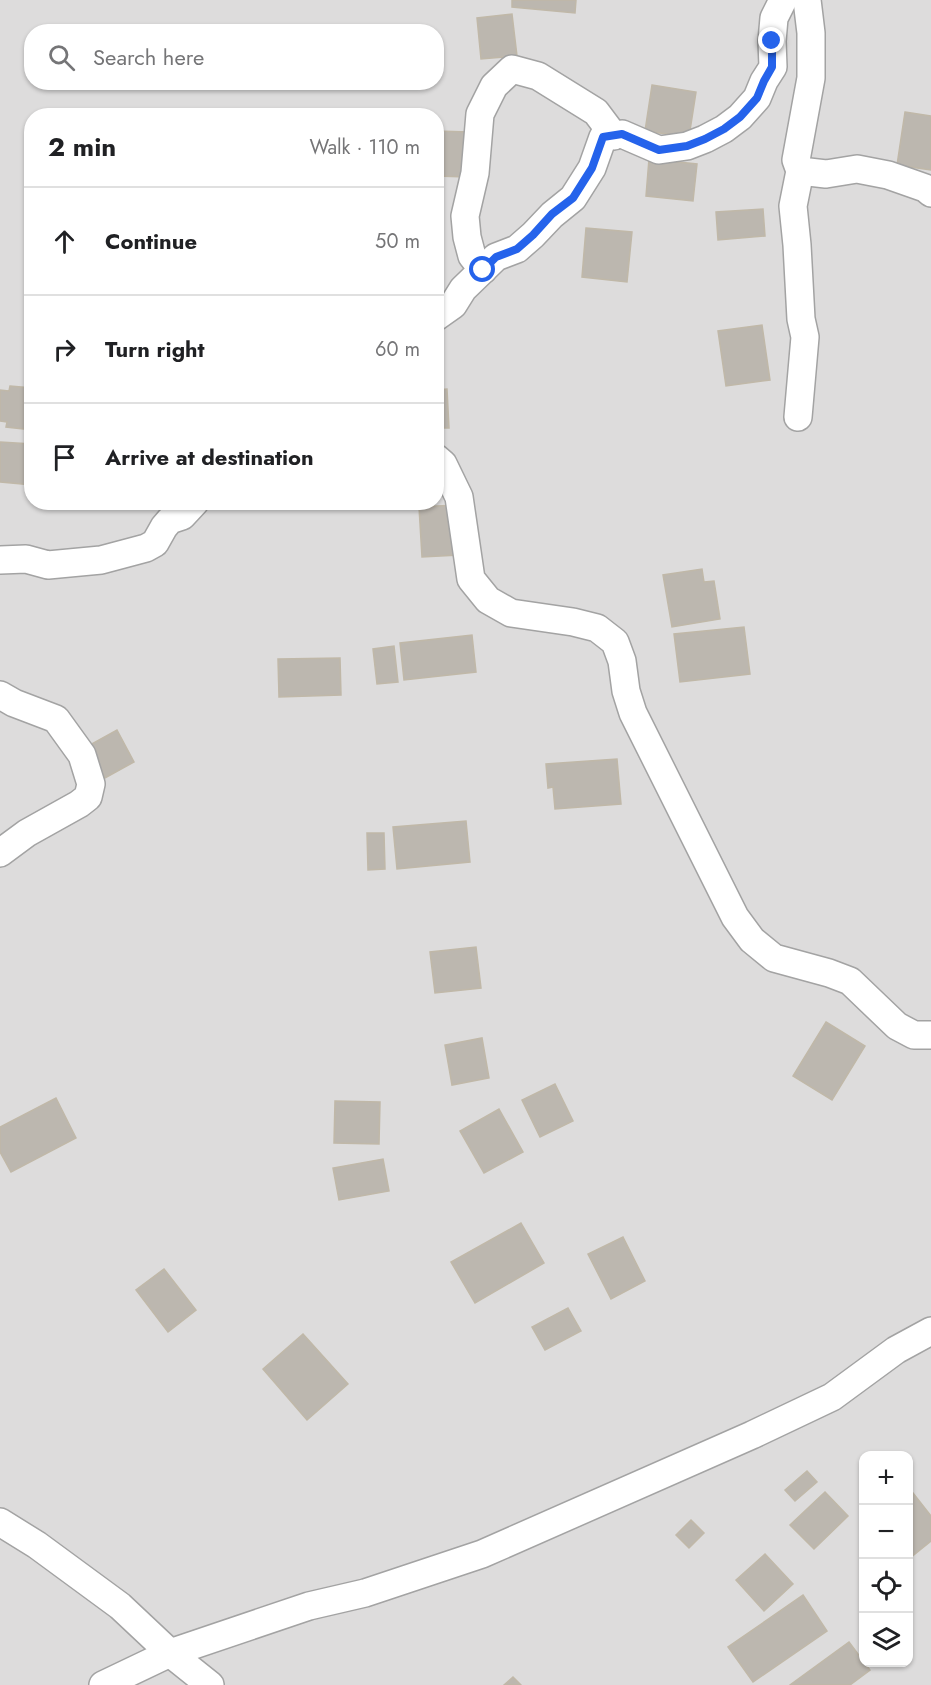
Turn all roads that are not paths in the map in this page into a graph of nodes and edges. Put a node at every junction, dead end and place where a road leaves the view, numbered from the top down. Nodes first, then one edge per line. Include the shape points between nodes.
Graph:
1 (783, 0) edge
2 (807, 0) edge
3 (614, 135) junction
4 (800, 171) junction
5 (931, 193) edge
6 (483, 270) junction
7 (444, 311) edge
8 (798, 417) dead end
9 (444, 466) edge
10 (188, 510) edge
11 (0, 560) edge
12 (0, 695) edge
13 (0, 853) edge
14 (931, 1035) edge
15 (931, 1331) edge
16 (0, 1522) edge
17 (170, 1653) junction
18 (103, 1685) edge
19 (210, 1685) edge

1 - 3 street via 774,18 772,67 757,98 740,117 705,139 678,148 659,150 622,134
2 - 4 street via 811,78 796,160
3 - 6 street via 603,137 592,168 573,198 517,249 496,257
3 - 6 street via 596,112 538,76 512,69 494,86 480,114 475,173 465,216 472,256
4 - 5 street via 826,174 857,169 888,175
4 - 8 street via 793,206 805,337
6 - 7 street
9 - 14 street via 459,497 471,579 488,600 511,613 597,628 615,642 633,713 735,917 752,940 774,958 850,981 897,1026 914,1035
10 - 11 street via 164,526 155,543 101,560 48,565 26,559
12 - 13 street via 56,718 82,755 91,784 88,796 80,804
15 - 17 street via 896,1350 831,1397 482,1554
16 - 17 street via 120,1606
17 - 18 street
17 - 19 street

